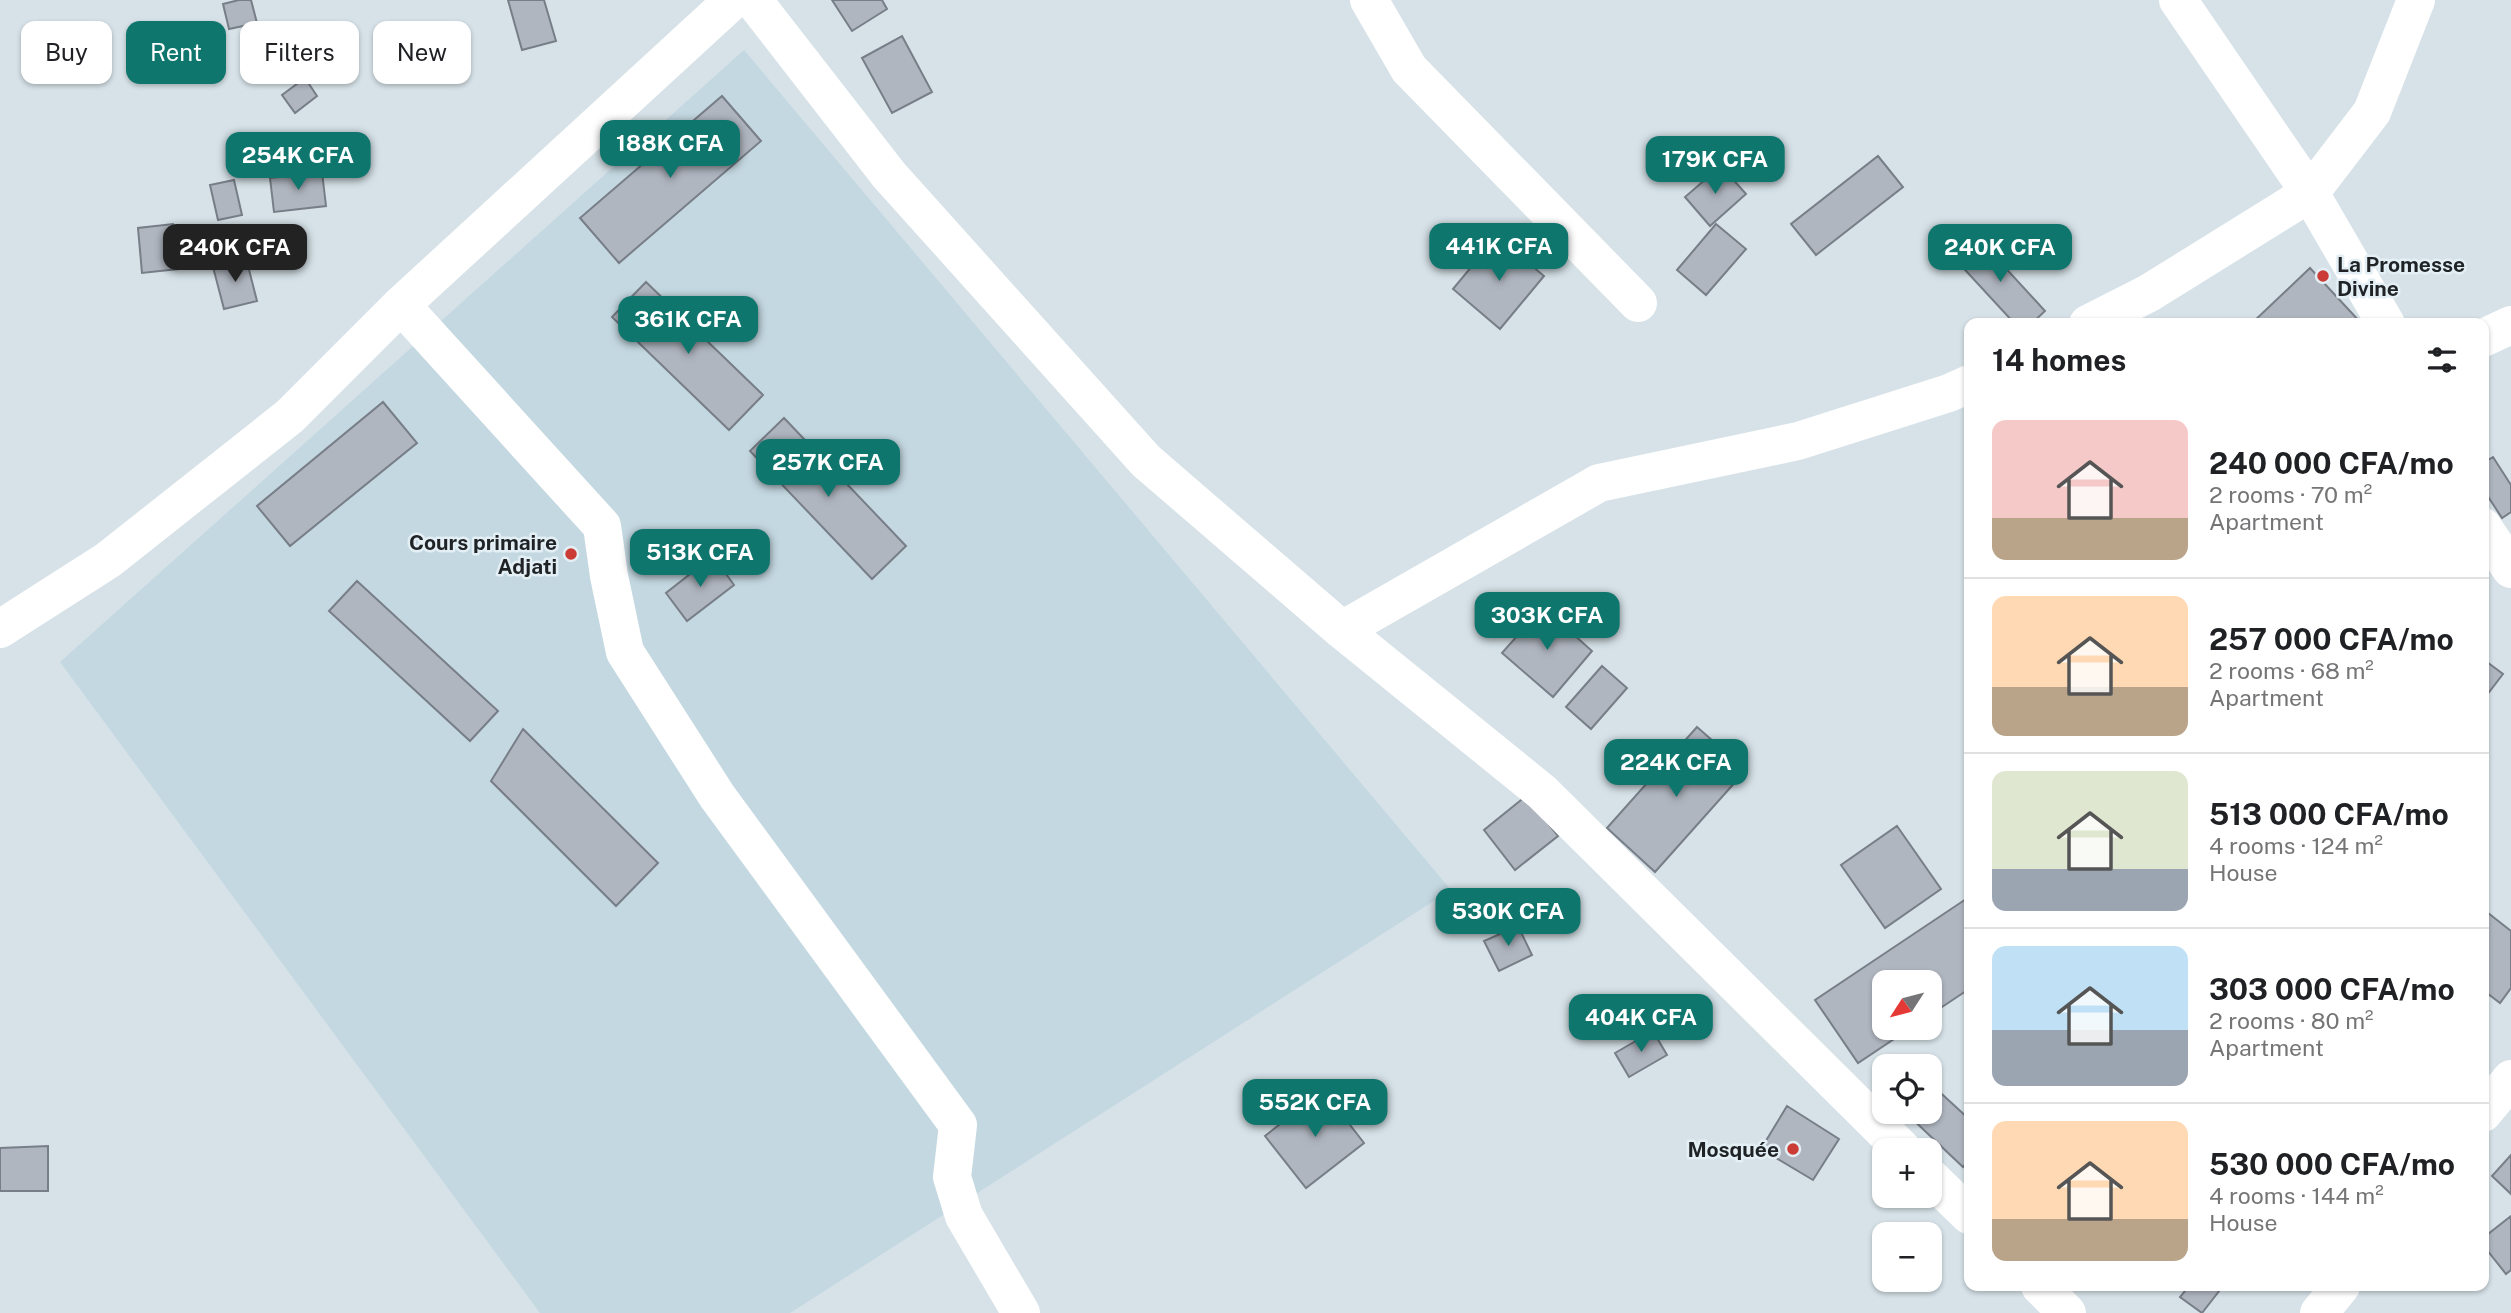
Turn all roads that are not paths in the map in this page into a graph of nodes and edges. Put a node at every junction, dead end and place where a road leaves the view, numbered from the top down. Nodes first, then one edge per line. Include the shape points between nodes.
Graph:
1 (733, 0) edge
2 (753, 0) edge
3 (1369, 0) edge
4 (2178, 0) edge
5 (2416, 0) edge
6 (2310, 193) junction
7 (1637, 303) dead end
8 (401, 306) junction
9 (2100, 318) edge
10 (2383, 318) edge
11 (2511, 325) edge
12 (2489, 335) edge
13 (1964, 386) edge
14 (2489, 536) edge
15 (2511, 569) edge
16 (0, 629) edge
17 (1342, 631) junction
18 (2511, 1079) edge
19 (2489, 1106) edge
20 (1891, 1138) edge
21 (1942, 1189) edge
22 (1964, 1210) edge
23 (2045, 1291) edge
24 (2337, 1291) edge
25 (1021, 1313) edge
26 (2067, 1313) edge
27 (2319, 1313) edge

1 - 8 street
2 - 17 street via 889,174 1146,461
3 - 7 street via 1409,69
4 - 6 street
5 - 6 street via 2372,112
6 - 9 street via 2149,293
6 - 10 street
8 - 16 street via 290,416 108,560
8 - 25 street via 602,526 625,652 718,796 958,1125 952,1177 964,1216
11 - 12 street
13 - 17 street via 1798,441 1599,483
14 - 15 street
17 - 20 street via 1542,792
18 - 19 street
21 - 22 street
23 - 26 street
24 - 27 street

